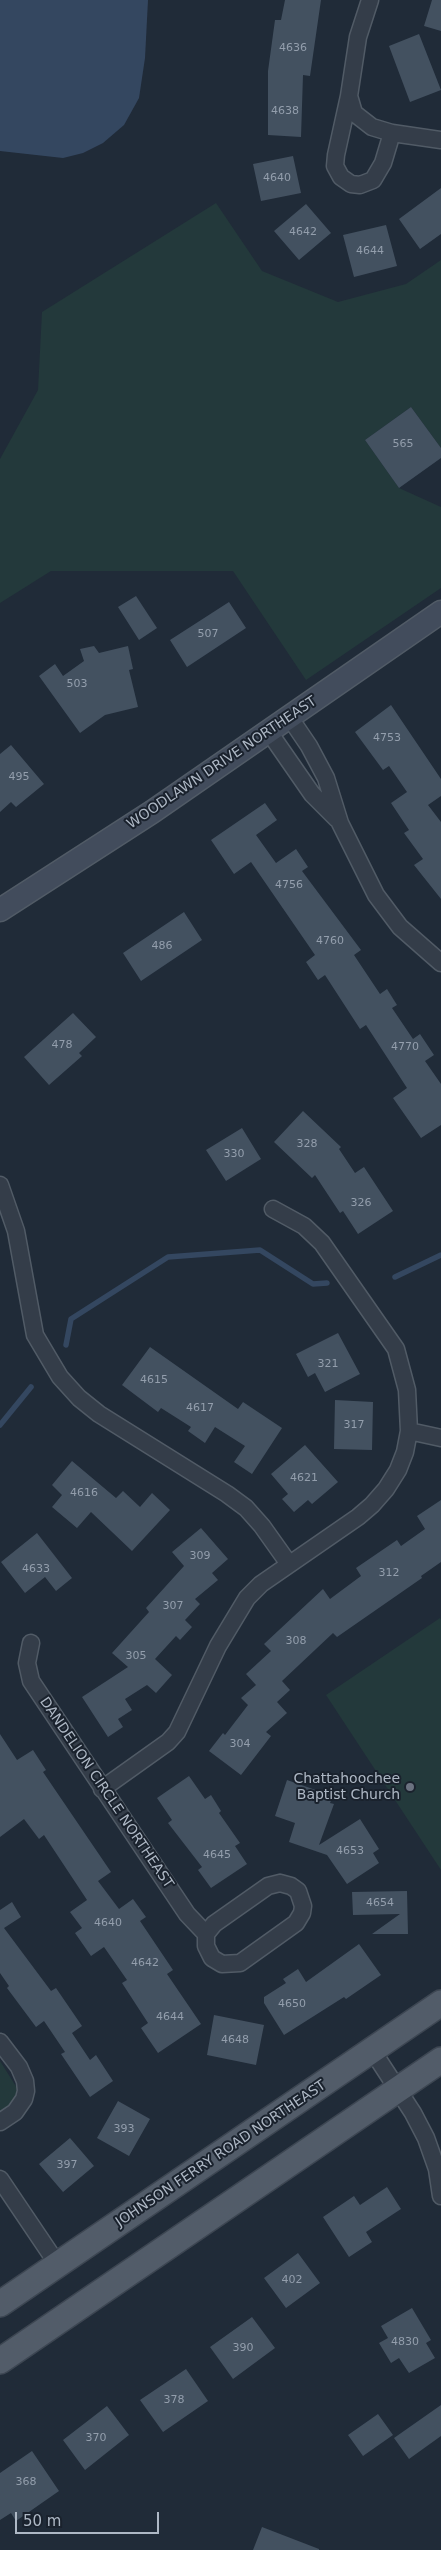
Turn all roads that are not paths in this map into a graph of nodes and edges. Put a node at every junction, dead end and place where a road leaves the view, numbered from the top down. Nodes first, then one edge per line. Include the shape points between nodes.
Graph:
1 (370, 0) edge
2 (349, 96) junction
3 (392, 133) junction
4 (441, 140) edge
5 (441, 612) edge
6 (290, 718) junction
7 (269, 732) junction
8 (340, 823) junction
9 (0, 910) edge
10 (441, 963) edge
11 (0, 1185) edge
12 (273, 1209) dead end
13 (409, 1431) junction
14 (441, 1438) edge
15 (289, 1564) junction
16 (31, 1643) dead end
17 (102, 1789) junction
18 (206, 1934) junction
19 (441, 2003) edge
20 (0, 2042) edge
21 (372, 2050) junction
22 (441, 2060) edge
23 (398, 2090) junction
24 (0, 2122) edge
25 (0, 2179) edge
26 (441, 2196) edge
27 (58, 2265) junction
28 (0, 2304) edge
29 (0, 2361) edge

1 - 2 street via 358,37
2 - 3 street via 354,113 363,121
2 - 3 street via 336,155 335,166 341,177 351,184 360,185 373,180 383,163
3 - 4 street
5 - 6 street, WOODLAWN DRIVE NORTHEAST
6 - 7 street, WOODLAWN DRIVE NORTHEAST
6 - 8 street via 326,778
7 - 8 street via 312,794
7 - 9 street, WOODLAWN DRIVE NORTHEAST
8 - 10 street via 389,914
11 - 15 street via 16,1231 34,1335 60,1377 99,1414 246,1508
12 - 13 street via 304,1226 322,1243 396,1349 407,1390
13 - 14 street
13 - 15 street via 398,1470 386,1489 358,1517
15 - 17 street via 261,1584 234,1617 178,1732
16 - 17 street, DANDELION CIRCLE NORTHEAST via 27,1663 30,1681
17 - 18 street, DANDELION CIRCLE NORTHEAST via 187,1914
18 - 18 street, DANDELION CIRCLE NORTHEAST via 214,1924 268,1886 280,1883 298,1892 303,1906 296,1923 240,1963 222,1964 212,1958 206,1946
19 - 21 main road, JOHNSON FERRY ROAD NORTHEAST
20 - 24 street via 19,2067 26,2091 16,2112
21 - 23 street
21 - 27 main road, JOHNSON FERRY ROAD NORTHEAST
22 - 23 main road
23 - 26 street via 426,2138
23 - 29 main road
25 - 27 street
27 - 28 main road, JOHNSON FERRY ROAD NORTHEAST

